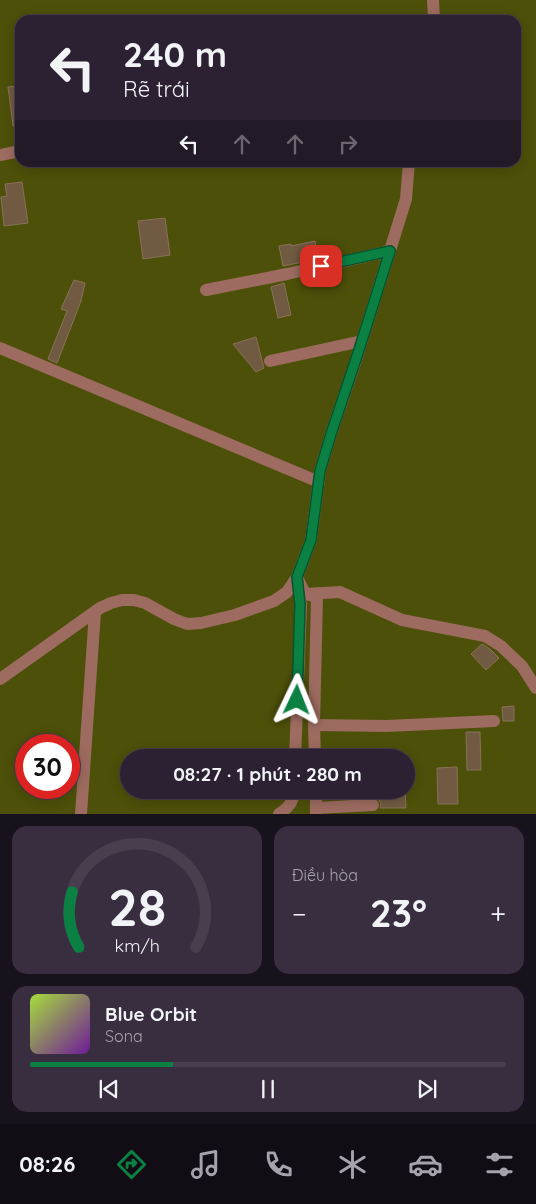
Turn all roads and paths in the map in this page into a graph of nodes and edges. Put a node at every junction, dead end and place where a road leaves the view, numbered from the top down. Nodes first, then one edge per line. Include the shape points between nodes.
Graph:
1 (433, 0) edge
2 (434, 15) edge
3 (15, 152) edge
4 (0, 155) edge
5 (409, 167) edge
6 (390, 251) junction
7 (206, 290) dead end
8 (362, 341) junction
9 (0, 348) edge
10 (270, 361) dead end
11 (319, 482) junction
12 (297, 577) junction
13 (306, 594) junction
14 (95, 612) junction
15 (0, 679) edge
16 (536, 688) edge
17 (494, 721) dead end
18 (314, 725) junction
19 (295, 749) edge
20 (314, 749) edge
21 (292, 799) edge
22 (373, 805) dead end
23 (316, 811) edge
24 (81, 814) edge
25 (279, 814) edge

1 - 2 street
3 - 4 street
5 - 6 street via 406,199
6 - 7 street
6 - 8 street
8 - 10 street
8 - 11 street via 331,434
9 - 11 street
11 - 12 street via 311,540
12 - 13 street
12 - 14 street via 287,592 274,601 201,623 180,622 134,600 110,603
12 - 19 street via 300,604
13 - 16 street via 340,592 402,620 486,636 502,646 522,666
13 - 18 street via 317,598
14 - 15 street
14 - 24 street
17 - 18 street via 387,726
18 - 20 street
21 - 25 street via 289,807
22 - 23 street

